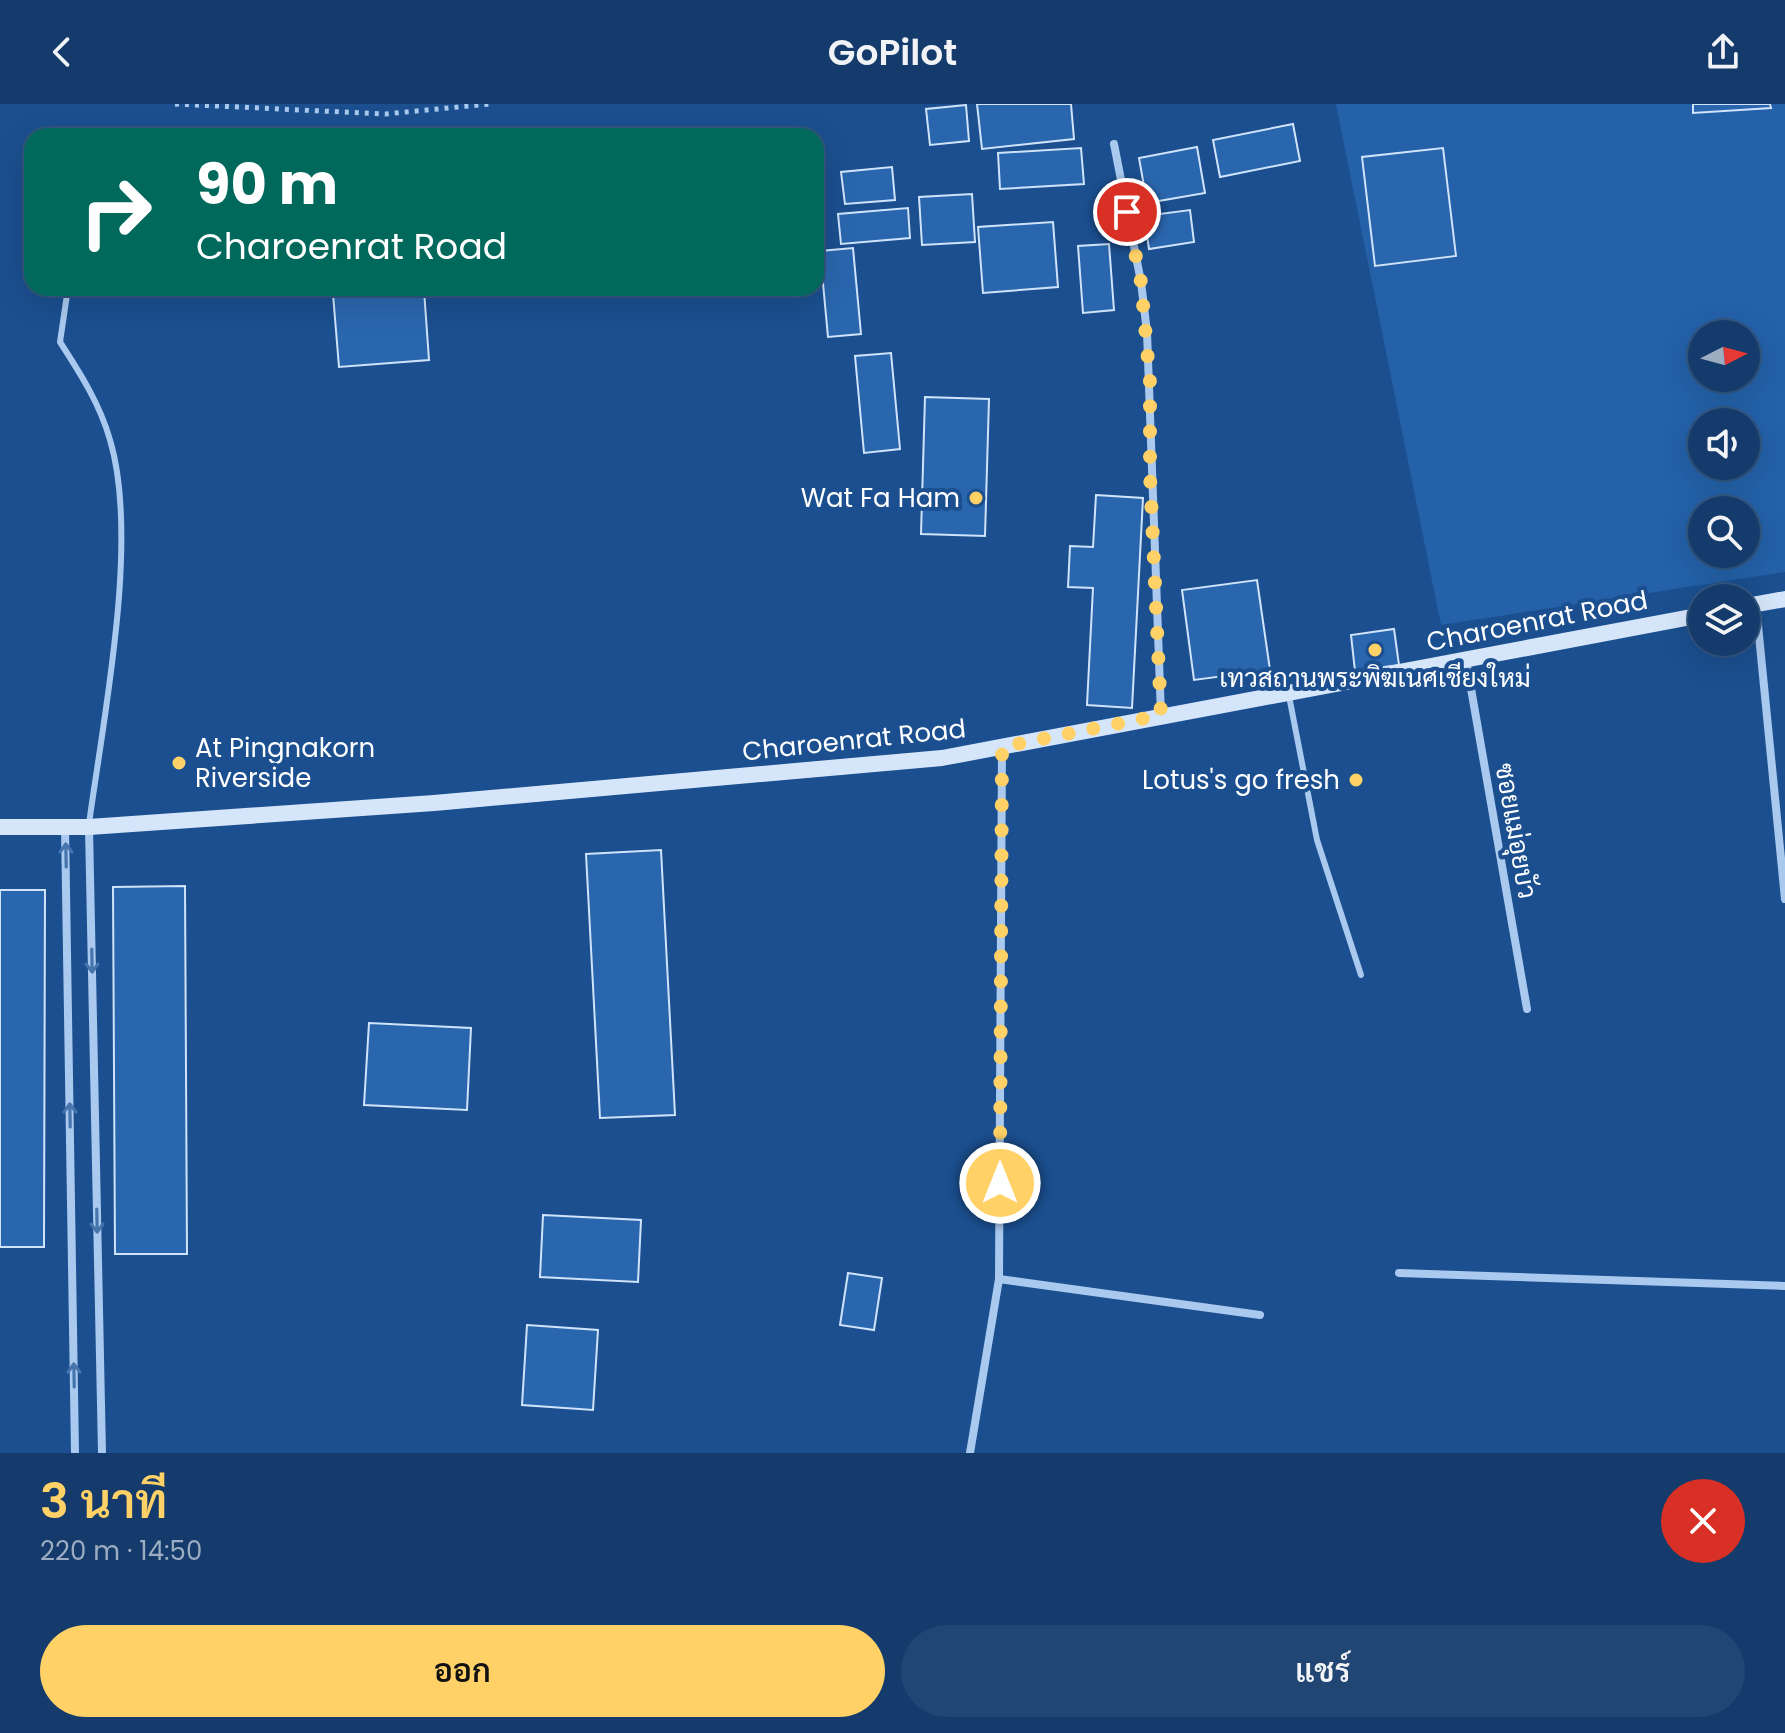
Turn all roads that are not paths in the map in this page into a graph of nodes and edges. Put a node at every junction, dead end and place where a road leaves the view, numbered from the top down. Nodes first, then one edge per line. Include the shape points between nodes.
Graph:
1 (1114, 144) dead end
2 (67, 296) edge
3 (1785, 599) edge
4 (1760, 603) edge
5 (1688, 618) edge
6 (1757, 656) edge
7 (1466, 660) junction
8 (1288, 693) junction
9 (1161, 715) junction
10 (1002, 747) junction
11 (0, 827) edge
12 (65, 827) junction
13 (89, 827) junction
14 (1785, 899) edge
15 (1361, 975) dead end
16 (1527, 1009) dead end
17 (1399, 1273) dead end
18 (999, 1279) junction
19 (1785, 1286) edge
20 (1260, 1315) dead end
21 (75, 1453) edge
22 (102, 1453) edge
23 (970, 1453) edge

1 - 9 street via 1147,332
2 - 13 lane via 60,342 111,440 120,494 114,635
3 - 4 main road
5 - 7 main road, Charoenrat Road
6 - 14 street
7 - 8 main road, Charoenrat Road
7 - 16 street, ซอยแม่อุยบัว
8 - 9 main road, Charoenrat Road
8 - 15 lane via 1317,840
9 - 10 main road, Charoenrat Road
10 - 13 main road, Charoenrat Road via 809,771
10 - 18 street
11 - 12 main road, Charoenrat Road
12 - 13 main road, Charoenrat Road
21 -> 12 street
13 -> 22 street
17 - 19 street
18 - 20 street
18 - 23 street

